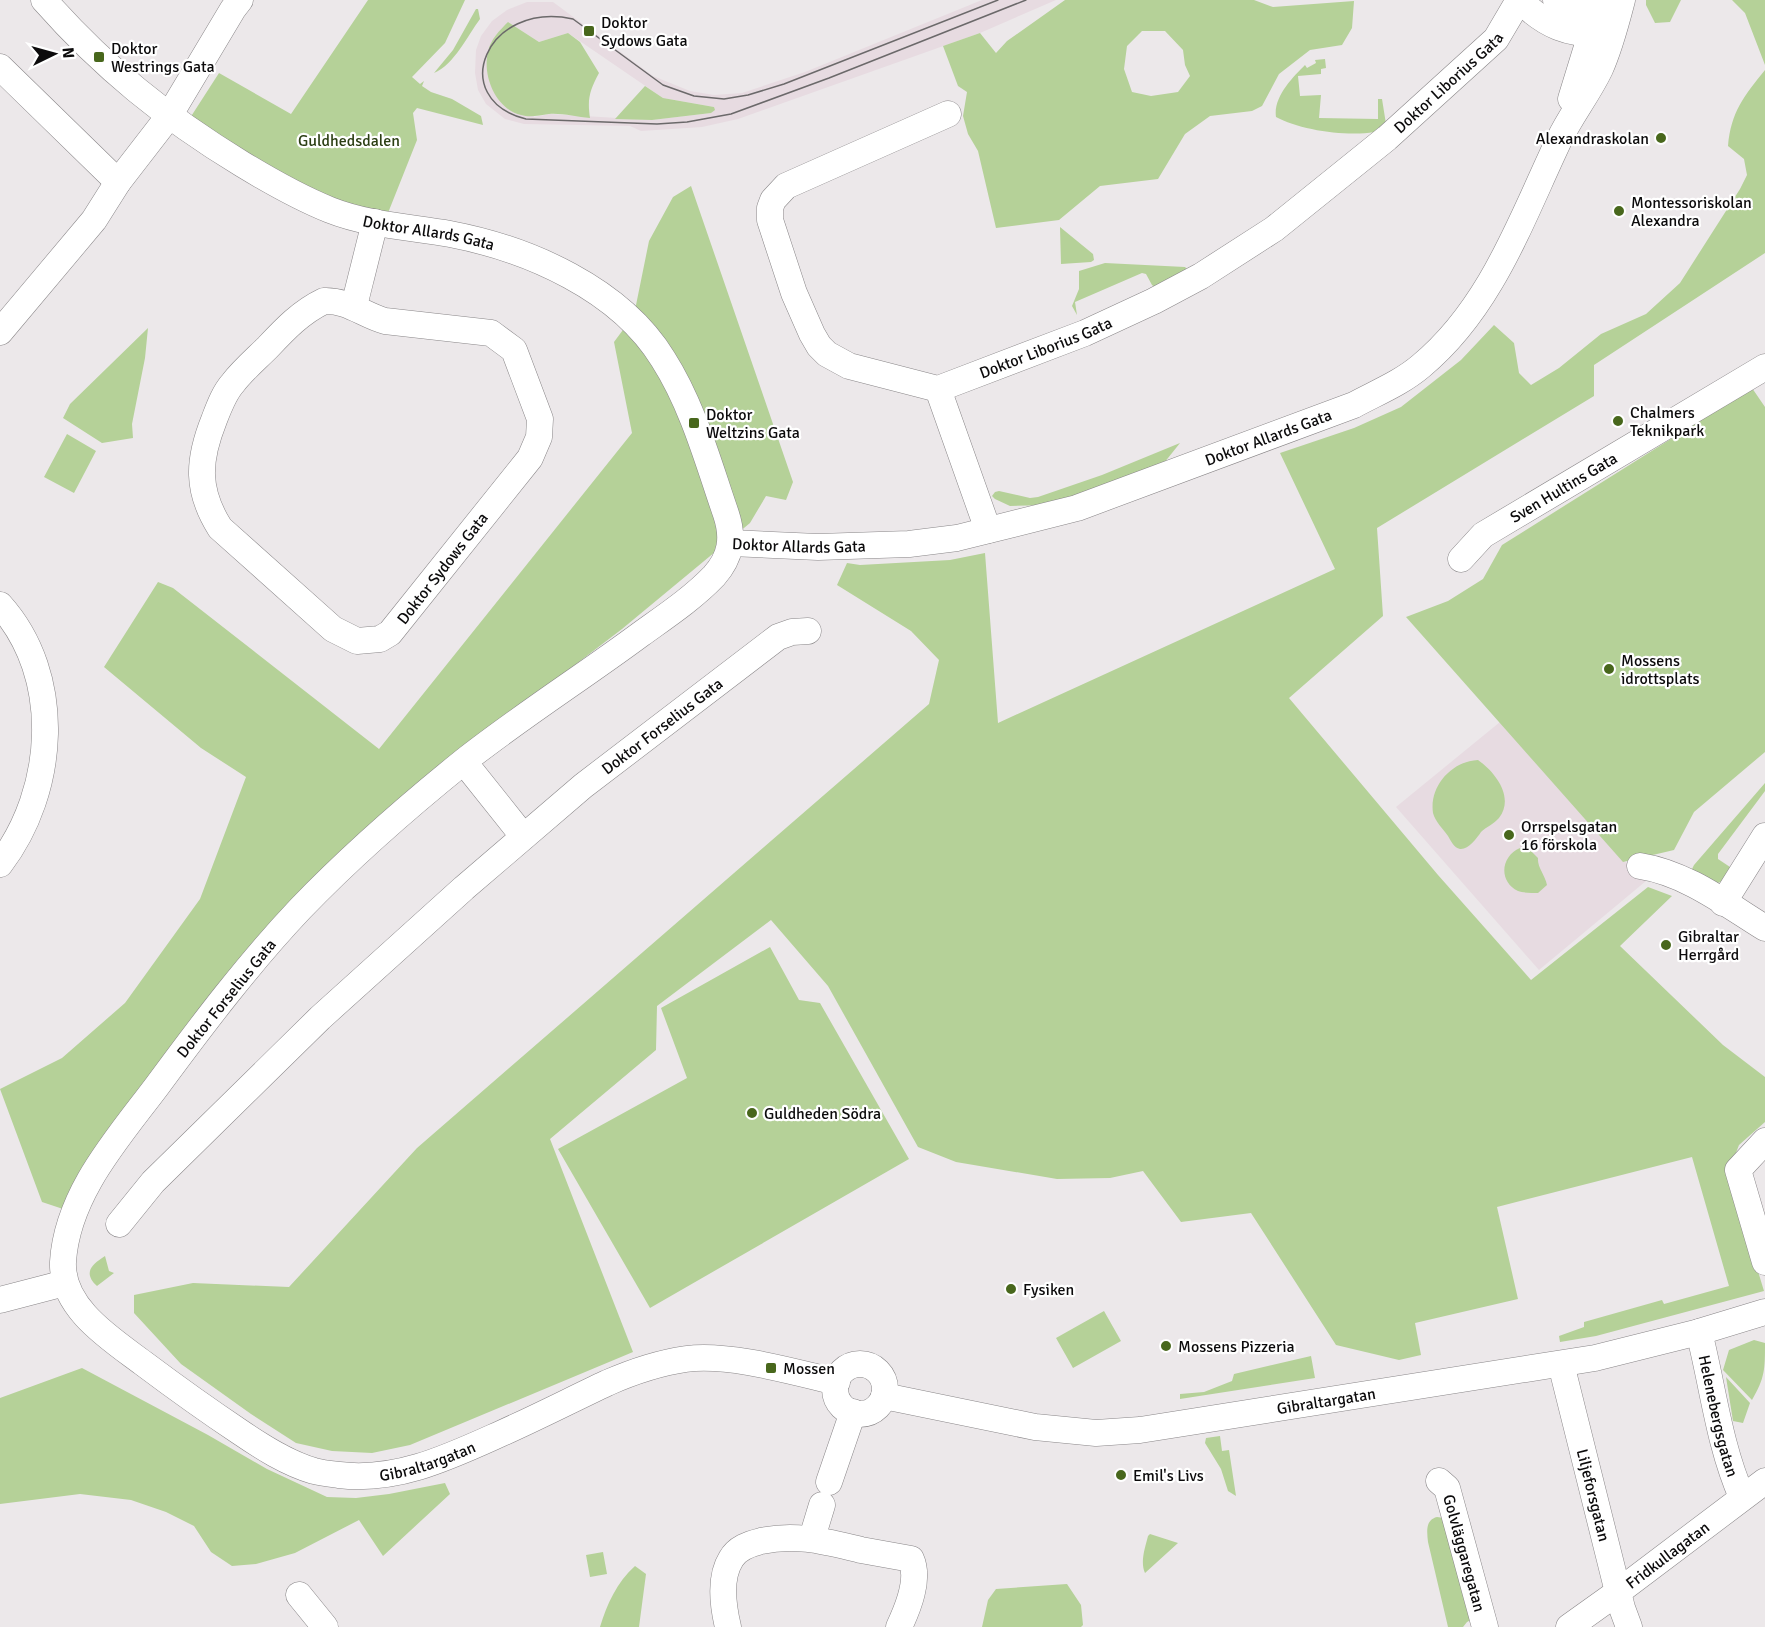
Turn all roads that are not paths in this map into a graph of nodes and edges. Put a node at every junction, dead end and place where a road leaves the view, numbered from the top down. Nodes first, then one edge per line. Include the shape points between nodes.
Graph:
1 (44, 0) edge
2 (240, 0) edge
3 (1519, 0) edge
4 (1556, 0) edge
5 (1622, 0) edge
6 (1601, 22) edge
7 (0, 67) edge
8 (948, 114) dead end
9 (169, 116) junction
10 (118, 182) junction
11 (375, 222) junction
12 (354, 306) junction
13 (0, 332) edge
14 (1765, 367) edge
15 (938, 389) junction
16 (988, 530) junction
17 (731, 543) junction
18 (1461, 559) dead end
19 (0, 605) edge
20 (808, 631) dead end
21 (464, 762) junction
22 (523, 836) junction
23 (1765, 836) edge
24 (0, 864) edge
25 (1640, 866) dead end
26 (1723, 903) junction
27 (1765, 928) edge
28 (1765, 1142) edge
29 (119, 1224) dead end
30 (1765, 1262) edge
31 (65, 1283) junction
32 (0, 1300) edge
33 (1765, 1312) edge
34 (1699, 1332) junction
35 (1561, 1364) junction
36 (837, 1382) junction
37 (884, 1396) junction
38 (853, 1412) junction
39 (1765, 1480) edge
40 (1439, 1481) dead end
41 (1742, 1497) junction
42 (812, 1538) junction
43 (1618, 1592) junction
44 (299, 1595) dead end
45 (324, 1627) edge
46 (728, 1627) edge
47 (899, 1627) edge
48 (1485, 1627) edge
49 (1569, 1627) edge
50 (1629, 1627) edge

1 - 9 street, Doktor Allards Gata via 114,71
2 - 9 street
3 - 6 street via 1535,16 1580,33
3 - 15 street, Doktor Liborius Gata via 1496,39 1387,138 1274,229 1154,301 1085,333
4 - 6 street via 1588,12
5 - 6 street, Doktor Allards Gata
6 - 16 street, Doktor Allards Gata via 1560,137 1508,249 1471,313 1420,366 1354,405 1077,508
7 - 10 street
8 - 15 street via 786,186 772,200 770,208 773,233 794,293 812,334 827,354 849,366
9 - 10 street
9 - 11 street, Doktor Allards Gata via 285,188 331,211
10 - 13 street via 94,220
11 - 12 street
11 - 17 street, Doktor Allards Gata via 451,234 538,261 603,295 628,316 663,358 678,386 730,525
12 - 12 street, Doktor Sydows Gata via 324,301 311,307 231,384 210,431 202,459 202,483 220,528 333,629 357,641 380,639 390,633 530,458 539,437 540,419 514,350 491,333 385,321
14 - 18 street, Sven Hultins Gata via 1483,535
15 - 16 street
16 - 17 street, Doktor Allards Gata via 909,544 818,547
17 - 21 street, Doktor Forselius Gata via 722,565 703,587
19 - 24 street via 24,637 34,661 46,736 28,819
20 - 22 street, Doktor Forselius Gata via 778,637
21 - 22 street
21 - 31 street, Doktor Forselius Gata via 376,834 299,909 183,1050 120,1135 81,1197 64,1252
22 - 29 street, Doktor Forselius Gata via 320,1018 153,1182
23 - 26 street
25 - 26 street via 1679,877
26 - 27 street
28 - 30 street via 1738,1170
31 - 32 street
31 - 36 street, Gibraltargatan via 75,1303 115,1342 195,1403 269,1451 315,1472 346,1476 399,1473 447,1458 632,1372 687,1359 729,1359
33 - 34 street, Gibraltargatan
34 - 35 street, Gibraltargatan via 1622,1353
34 - 41 street, Helenebergsgatan via 1720,1428
35 - 37 street, Gibraltargatan via 1191,1423 1108,1432 1035,1427
35 - 43 street, Liljeforsgatan
36 - 37 street via 849,1367 868,1365 882,1377
36 - 38 street via 838,1398
37 - 38 street via 872,1410
38 - 42 street
39 - 41 street, Fridkullagatan
40 - 48 street, Golvläggaregatan via 1447,1488
41 - 43 street, Fridkullagatan
42 - 46 street via 771,1539 748,1544 738,1551 725,1575
42 - 47 street via 911,1559 915,1568 911,1596
43 - 49 street, Fridkullagatan
43 - 50 street, Liljeforsgatan
44 - 45 street

